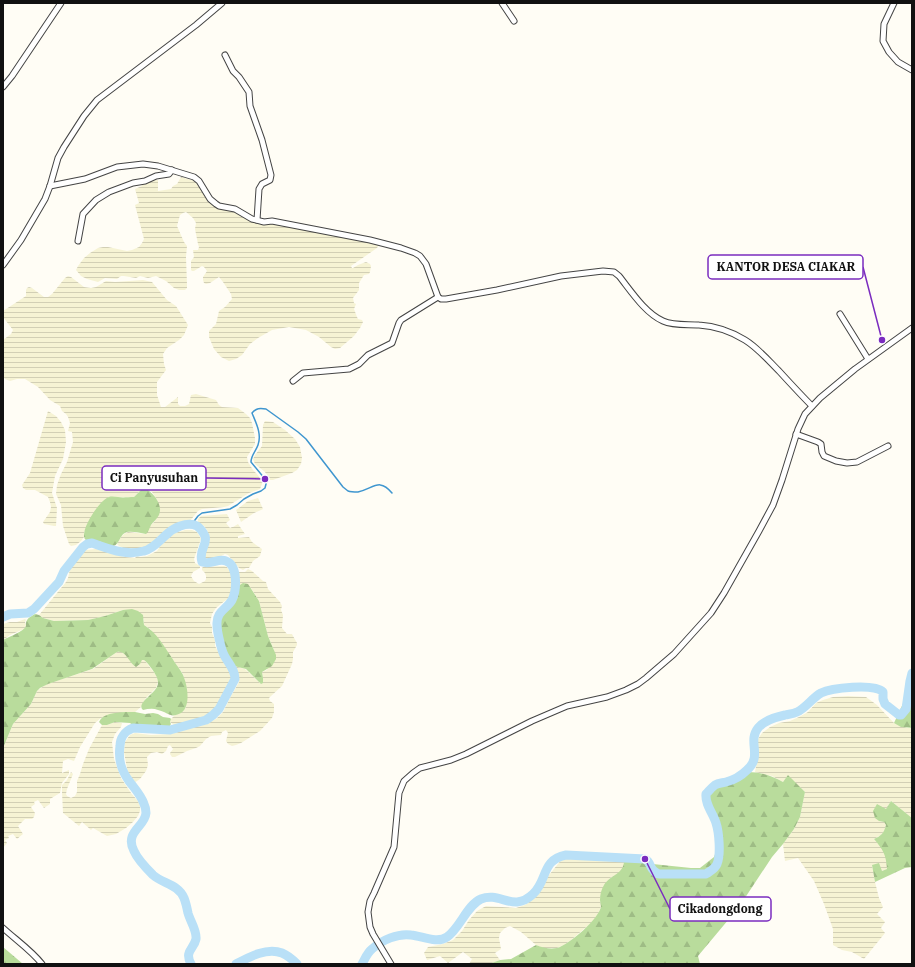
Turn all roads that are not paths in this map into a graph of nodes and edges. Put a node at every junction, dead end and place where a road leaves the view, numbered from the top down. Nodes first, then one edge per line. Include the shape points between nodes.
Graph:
1 (61, 3) edge
2 (222, 3) edge
3 (502, 3) edge
4 (894, 3) edge
5 (514, 21) dead end
6 (225, 55) dead end
7 (912, 70) edge
8 (3, 87) edge
9 (172, 170) junction
10 (50, 186) junction
11 (257, 220) junction
12 (78, 241) dead end
13 (3, 265) edge
14 (438, 297) junction
15 (840, 314) dead end
16 (912, 328) edge
17 (868, 359) junction
18 (293, 381) dead end
19 (812, 406) junction
20 (796, 434) junction
21 (888, 446) dead end
22 (3, 928) edge
23 (42, 964) edge
24 (391, 964) edge

1 - 8 street
2 - 10 street via 91,107 58,158
3 - 5 street
4 - 7 street via 884,24 883,42 898,62
6 - 11 street via 249,92 250,106 271,174 270,180 259,189
9 - 10 street via 143,164 125,165
9 - 11 street via 194,177 216,204 235,209
9 - 12 street via 169,174 108,192 96,200 83,214
10 - 13 street via 21,240
11 - 14 street via 370,240 415,253 426,264
14 - 18 street via 403,319 392,343 366,356 356,366 350,369 303,373
14 - 19 street via 446,299 561,276 614,272 646,310 663,321 672,324 710,326 745,340 767,358
15 - 17 street
16 - 17 street
17 - 19 street
19 - 20 street via 805,414
20 - 21 street via 821,444 824,456 843,462 857,462
20 - 24 street via 782,480 760,531 711,613 674,654 646,678 626,690 567,706 532,720 466,754 420,768 404,781 399,793 394,847 376,886 368,912 370,927
22 - 23 street

